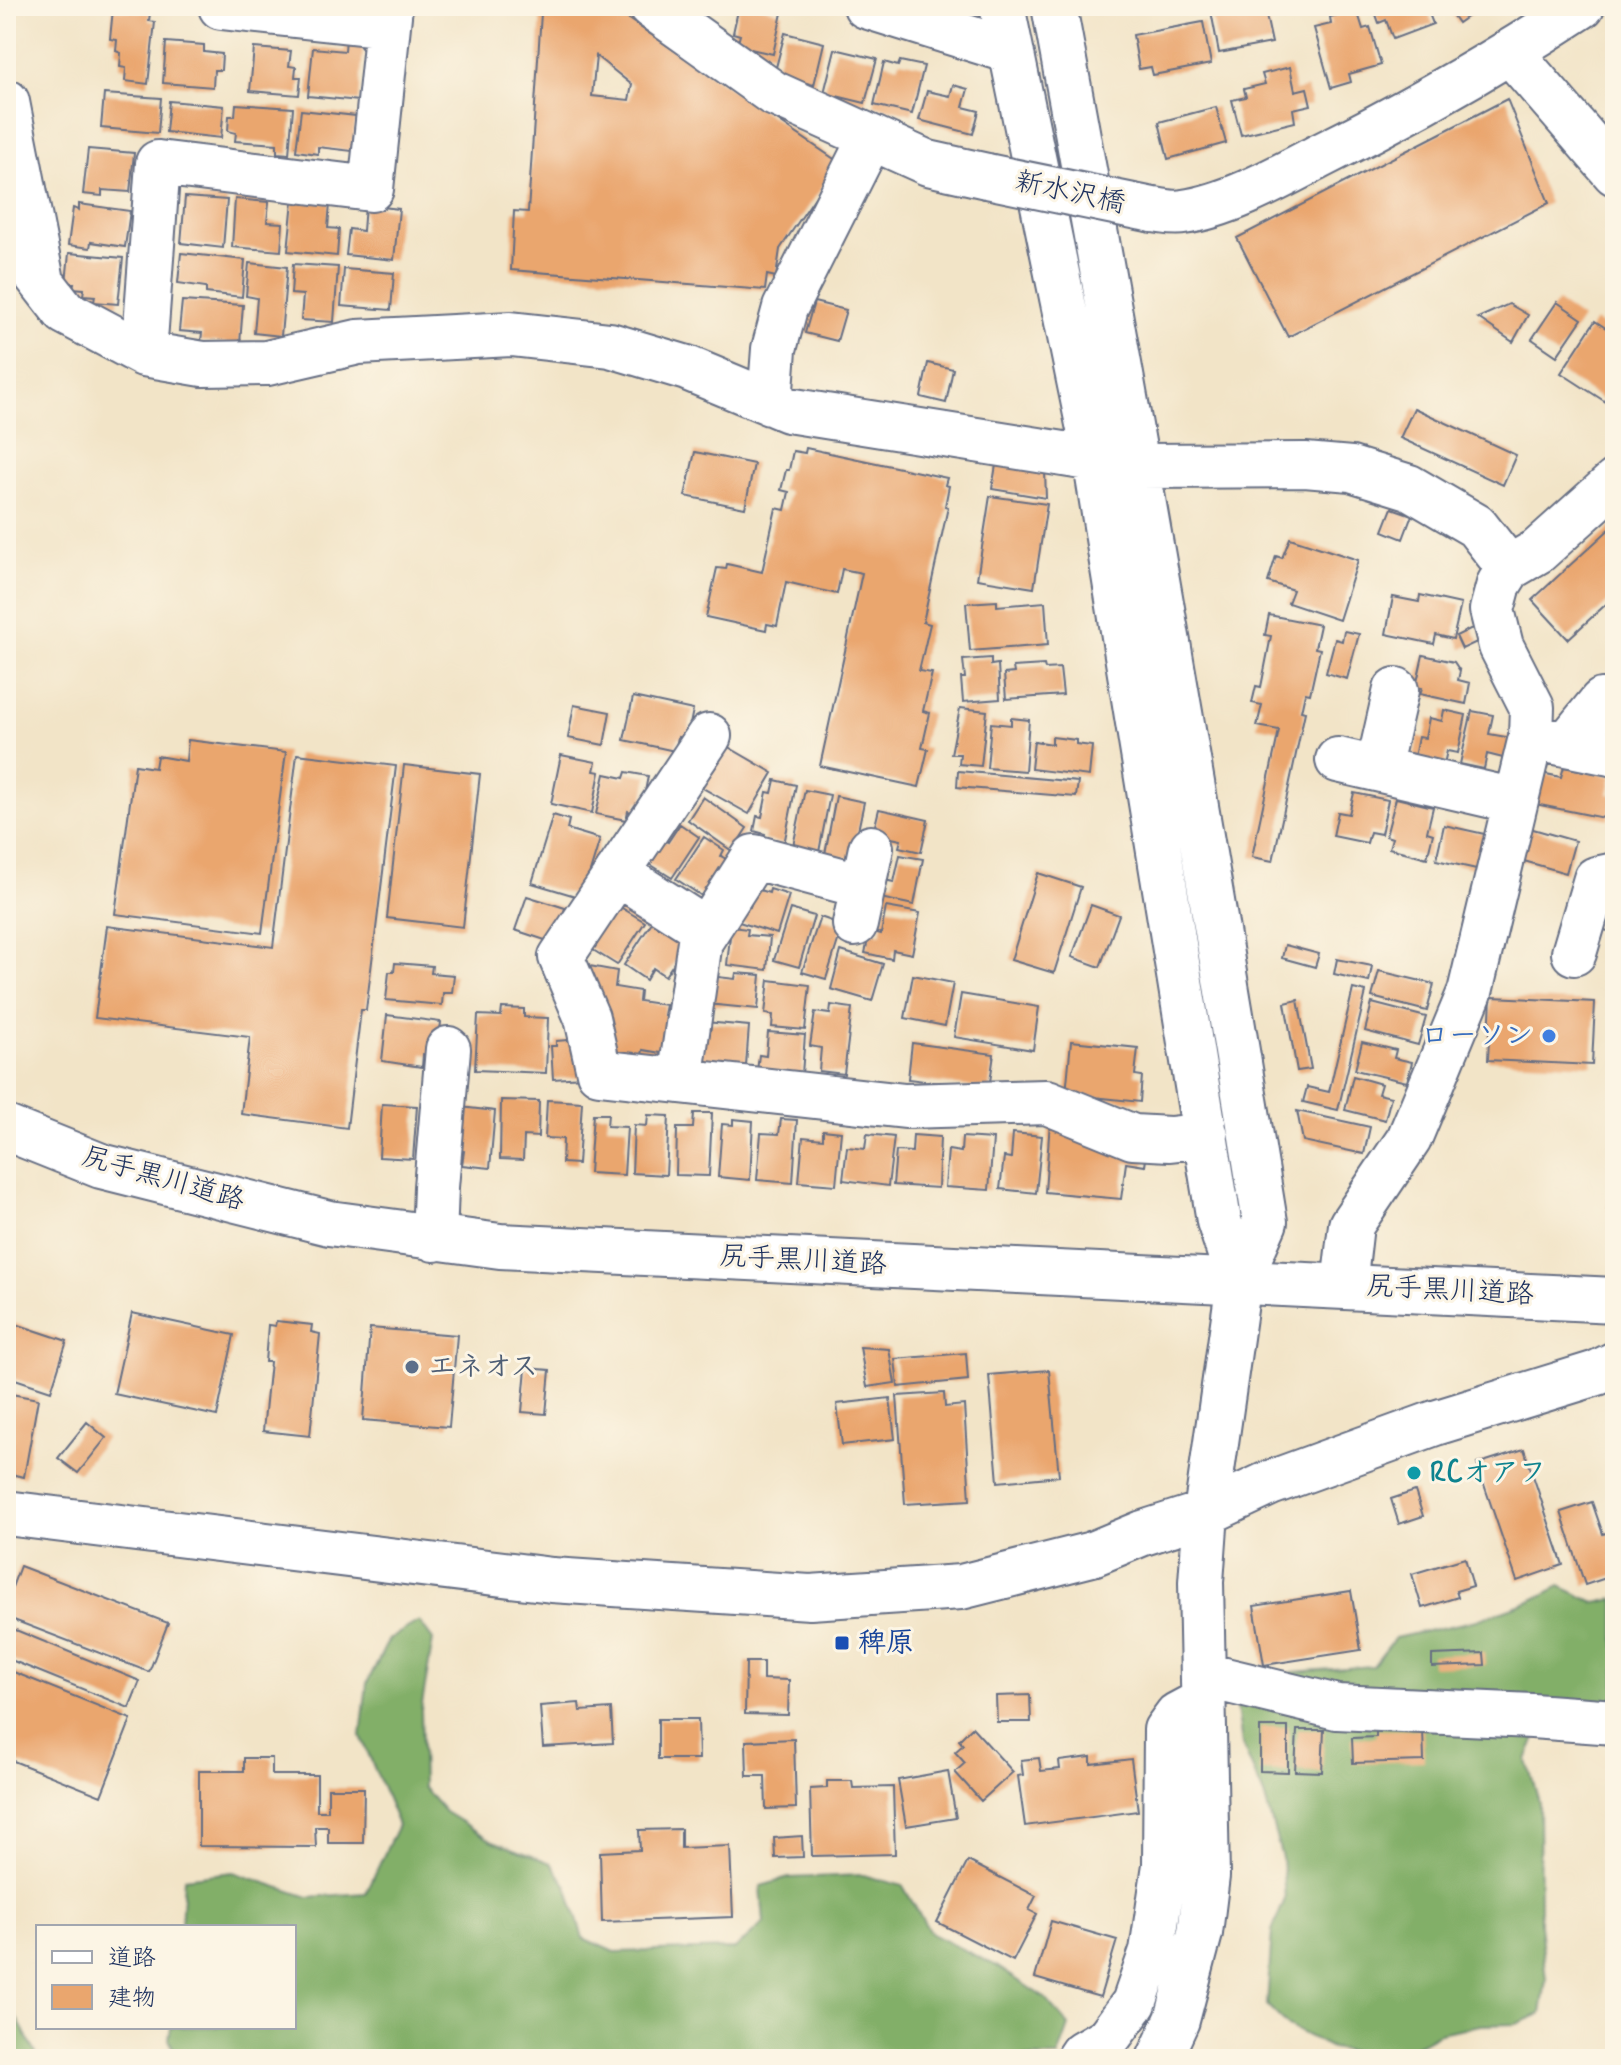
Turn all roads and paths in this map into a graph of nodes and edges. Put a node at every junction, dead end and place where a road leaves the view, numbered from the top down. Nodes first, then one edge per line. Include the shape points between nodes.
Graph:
1 (651, 6) edge
2 (866, 6) edge
3 (1002, 6) edge
4 (1054, 6) edge
5 (1582, 6) edge
6 (221, 7) edge
7 (388, 16) edge
8 (702, 22) edge
9 (1011, 51) junction
10 (1511, 53) junction
11 (7, 102) edge
12 (870, 139) junction
13 (1615, 173) edge
14 (6, 236) edge
15 (42, 282) junction
16 (144, 354) junction
17 (770, 403) junction
18 (1095, 458) junction
19 (1139, 466) junction
20 (1615, 482) edge
21 (1509, 568) junction
22 (1396, 690) dead end
23 (1602, 701) dead end
24 (709, 736) dead end
25 (1549, 741) junction
26 (1615, 754) edge
27 (1515, 801) junction
28 (617, 873) junction
29 (1615, 875) edge
30 (863, 886) dead end
31 (706, 930) junction
32 (1574, 953) dead end
33 (448, 1049) dead end
34 (680, 1081) junction
35 (6, 1128) edge
36 (1206, 1135) junction
37 (434, 1239) junction
38 (1239, 1281) junction
39 (1344, 1286) junction
40 (1615, 1300) edge
41 (1615, 1364) edge
42 (6, 1513) edge
43 (1206, 1513) junction
44 (1203, 1688) junction
45 (1615, 1722) edge
46 (1078, 2059) edge
47 (1159, 2059) edge

1 - 8 street, 新水沢橋
2 - 9 street
3 - 9 street
4 - 19 street
5 - 10 street, 新水沢橋
6 - 7 street
7 - 16 street via 371,189 158,163
8 - 12 street, 新水沢橋 via 773,93
9 - 18 street
10 - 12 street, 新水沢橋, bridge via 1281,176 1181,213 928,163
10 - 13 street
11 - 15 street
12 - 17 street via 785,308 774,349
14 - 15 street
15 - 16 street via 65,312
16 - 17 street via 203,364 267,363 358,342 511,334 610,345 687,368
17 - 18 street
18 - 19 street
18 - 36 street
19 - 21 street via 1351,469 1409,487 1476,526
19 - 38 street via 1265,1222
20 - 21 street via 1538,551
21 - 25 street via 1492,610 1501,646
22 - 27 street via 1358,764
23 - 25 street
24 - 28 street
25 - 26 street
25 - 27 street
27 - 39 street via 1470,992 1409,1139 1351,1225
28 - 31 street
28 - 34 street via 561,957 587,1018 599,1072
29 - 32 street via 1596,879
30 - 31 street via 754,857
31 - 34 street via 700,941
33 - 37 street
34 - 36 street via 905,1106 1047,1102 1133,1137
35 - 37 street, 尻手黒川道路 via 101,1166 178,1187 329,1223
36 - 38 street via 1219,1221
37 - 38 street, 尻手黒川道路
38 - 39 street, 尻手黒川道路
38 - 43 street
39 - 40 street, 尻手黒川道路
41 - 43 street via 1300,1472
42 - 43 street via 552,1580 810,1597 961,1587 1092,1554
43 - 44 street
44 - 45 street via 1337,1707
44 - 46 street via 1166,1730 1165,1865 1152,1951 1134,2003 1108,2038
44 - 47 street via 1207,1876 1188,1983

